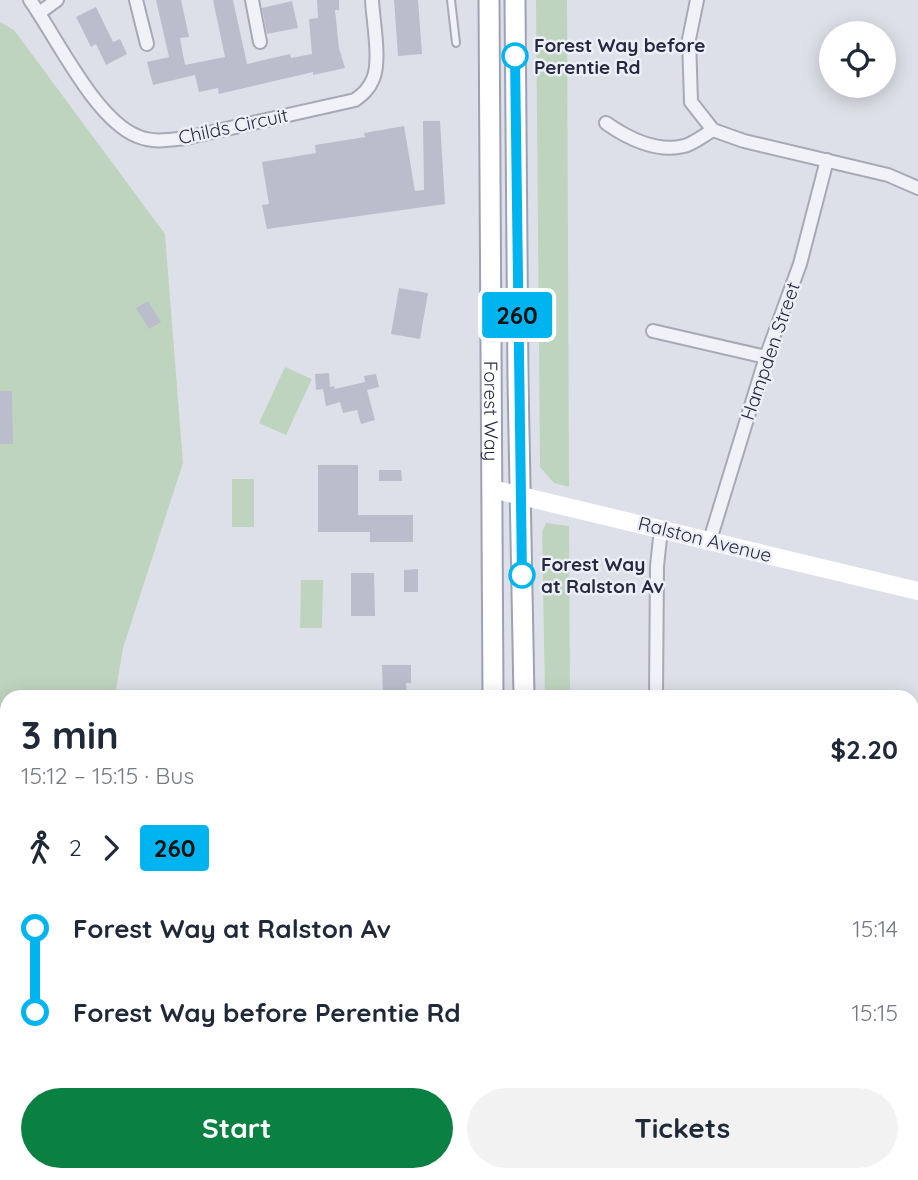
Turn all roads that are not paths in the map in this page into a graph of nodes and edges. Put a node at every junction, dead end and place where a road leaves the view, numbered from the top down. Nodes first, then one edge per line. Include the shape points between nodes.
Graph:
1 (30, 0) edge
2 (57, 0) edge
3 (136, 0) edge
4 (252, 0) edge
5 (372, 0) edge
6 (451, 0) edge
7 (489, 0) edge
8 (515, 0) edge
9 (698, 0) edge
10 (39, 13) junction
11 (260, 42) dead end
12 (147, 44) dead end
13 (456, 44) dead end
14 (606, 123) dead end
15 (713, 130) junction
16 (827, 160) junction
17 (918, 188) edge
18 (653, 331) dead end
19 (766, 357) junction
20 (492, 489) junction
21 (520, 495) junction
22 (661, 529) junction
23 (709, 540) junction
24 (918, 591) edge
25 (493, 690) edge
26 (524, 690) edge
27 (656, 690) edge

1 - 10 street, Childs Circuit
2 - 10 street
3 - 12 street
4 - 11 street
5 - 10 street, Childs Circuit via 374,78 355,100 160,141 139,137 113,121
6 - 13 lane
7 - 20 main road, Forest Way
8 - 21 main road, Forest Way
9 - 15 street via 689,39 691,102
14 - 15 street via 654,146 684,146
15 - 16 street
16 - 17 street via 888,175
16 - 19 street, Hampden Street via 800,264
18 - 19 street
19 - 23 street, Hampden Street
20 - 21 street, Ralston Avenue
20 - 25 main road, Forest Way
21 - 22 street, Ralston Avenue
21 - 26 main road, Forest Way
22 - 23 street, Ralston Avenue
22 - 27 street
23 - 24 street, Ralston Avenue

